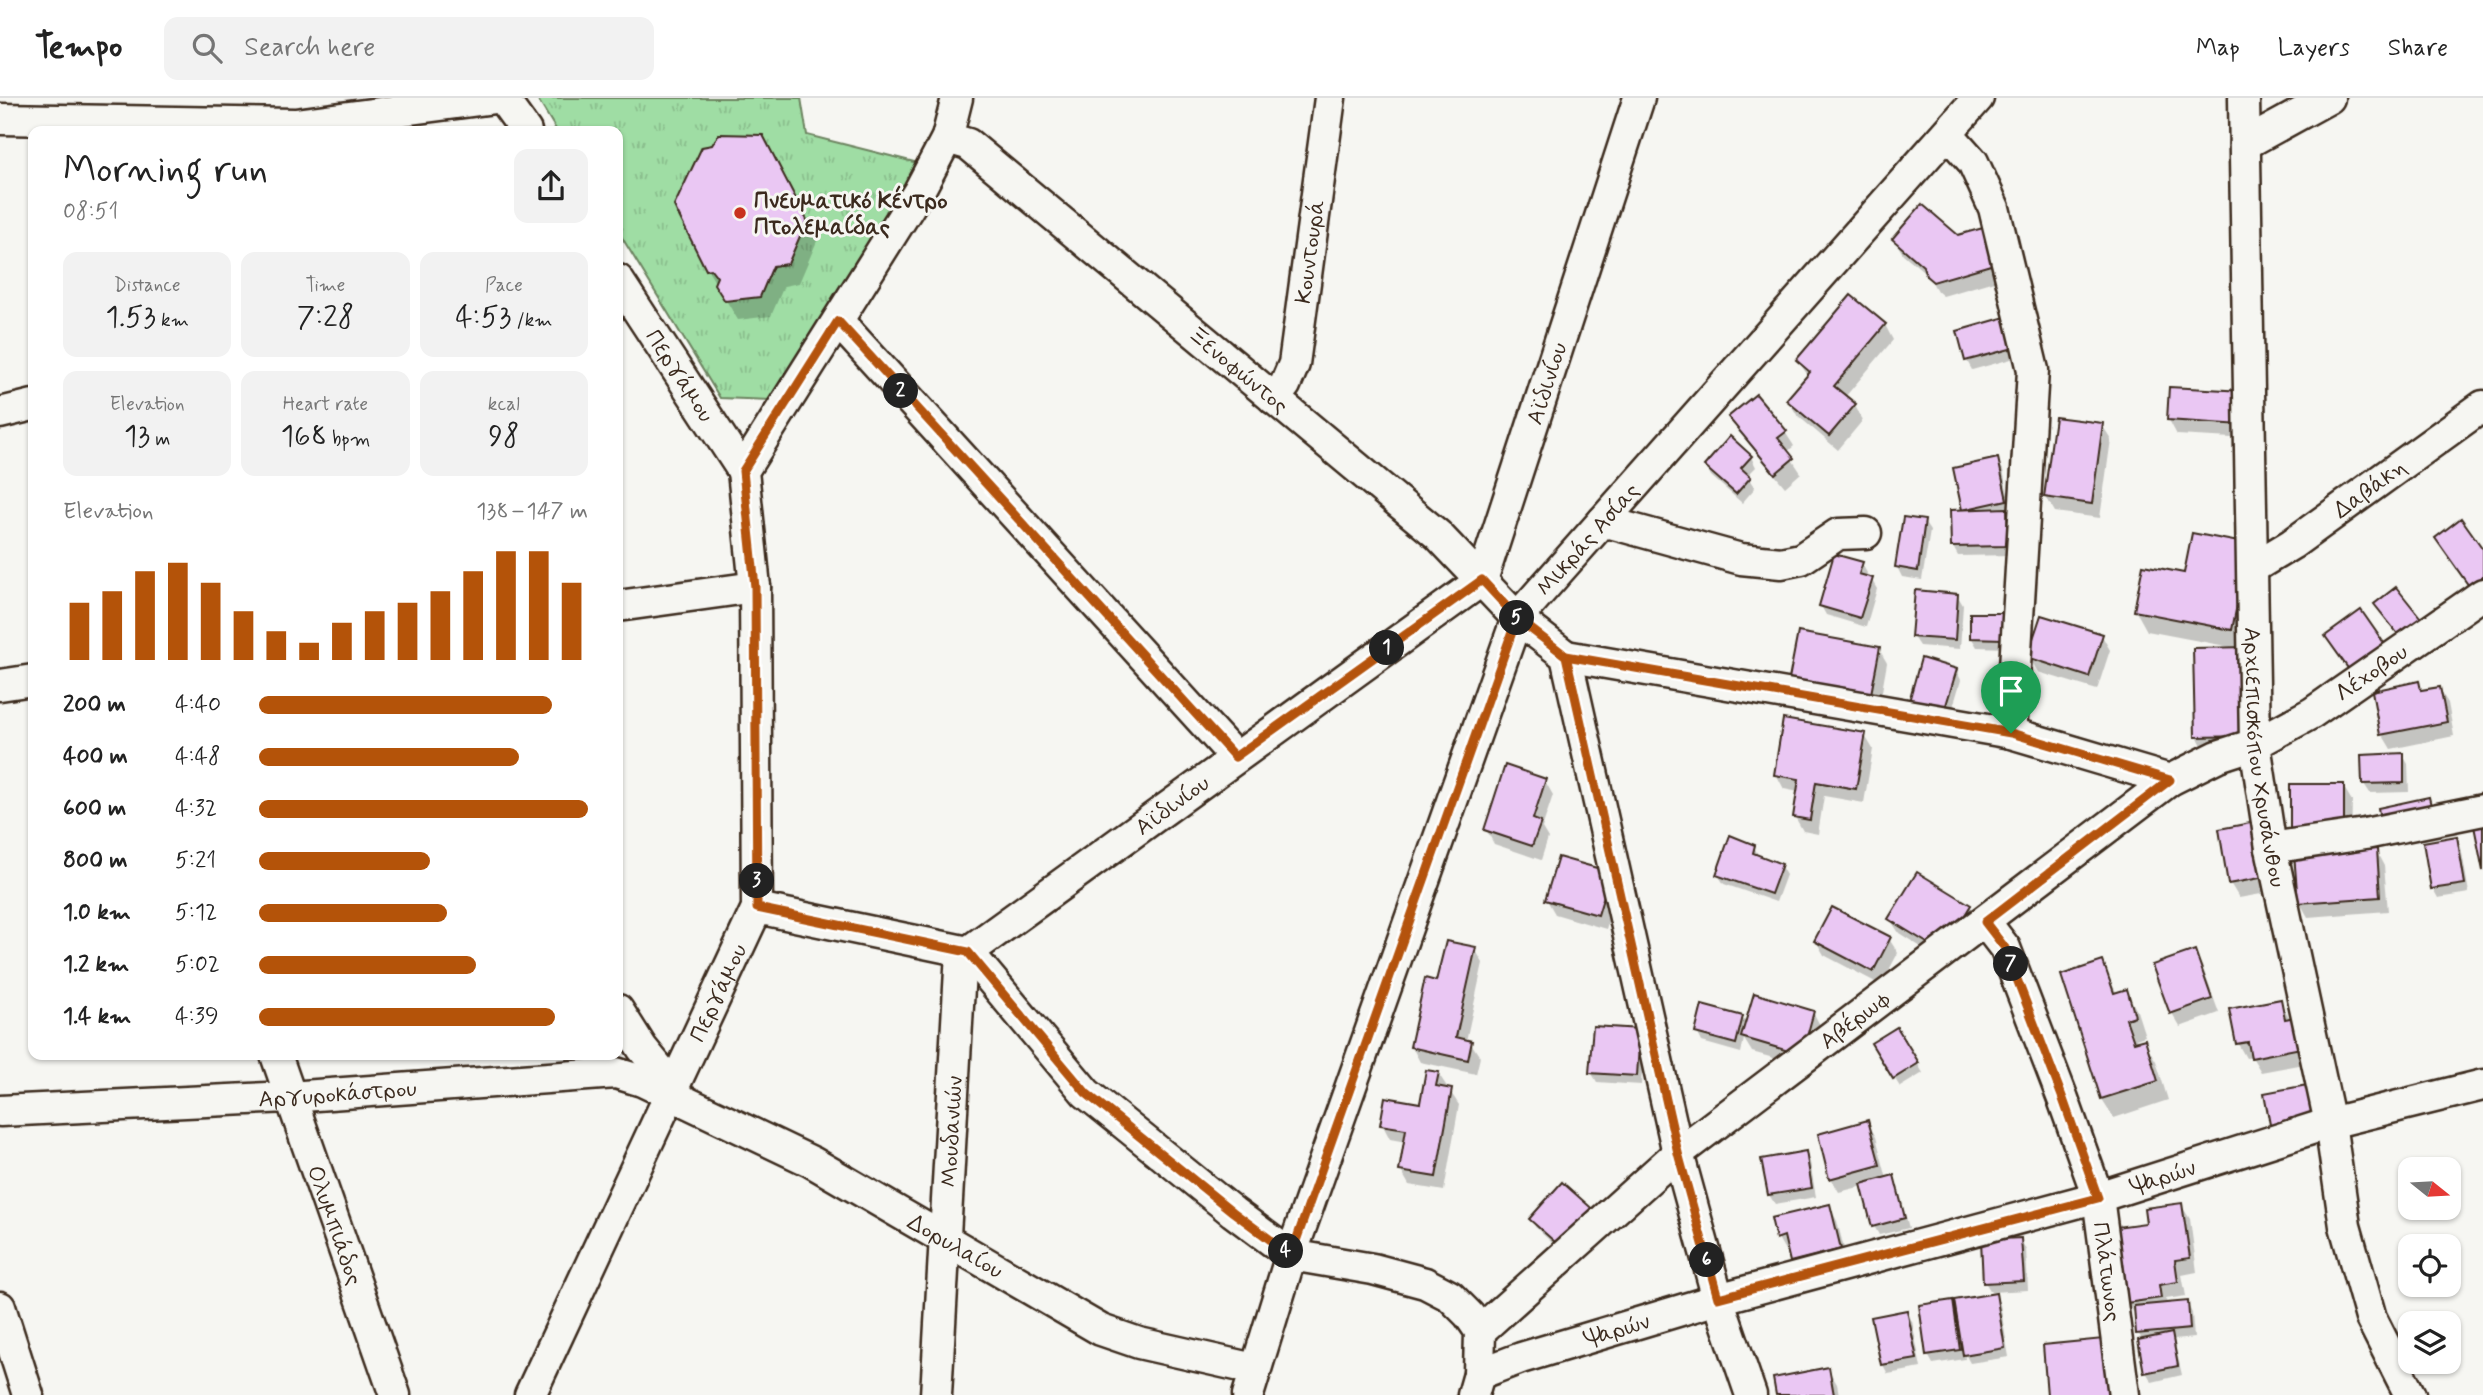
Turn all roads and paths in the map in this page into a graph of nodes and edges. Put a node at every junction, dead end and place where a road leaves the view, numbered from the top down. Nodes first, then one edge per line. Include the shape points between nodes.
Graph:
1 (495, 98) edge
2 (502, 98) edge
3 (957, 98) edge
4 (1331, 98) edge
5 (1639, 98) edge
6 (1978, 98) edge
7 (2244, 98) edge
8 (2329, 98) edge
9 (42, 116) edge
10 (0, 119) edge
11 (522, 126) edge
12 (1948, 134) junction
13 (947, 138) junction
14 (2245, 144) junction
15 (623, 288) edge
16 (838, 321) junction
17 (1274, 399) junction
18 (28, 406) edge
19 (2483, 406) edge
20 (0, 413) edge
21 (743, 471) junction
22 (1603, 521) junction
23 (1866, 533) dead end
24 (2254, 566) junction
25 (1482, 580) junction
26 (755, 587) junction
27 (2483, 594) edge
28 (623, 605) edge
29 (1517, 618) junction
30 (1566, 656) junction
31 (28, 681) edge
32 (0, 685) edge
33 (2011, 733) junction
34 (2255, 744) junction
35 (1235, 757) junction
36 (2170, 780) junction
37 (2483, 810) edge
38 (2271, 849) junction
39 (757, 908) junction
40 (1985, 922) junction
41 (965, 952) junction
42 (623, 1018) edge
43 (278, 1060) edge
44 (2483, 1085) edge
45 (671, 1090) junction
46 (289, 1097) junction
47 (0, 1111) edge
48 (2330, 1123) junction
49 (1678, 1153) junction
50 (2098, 1198) junction
51 (944, 1238) junction
52 (1291, 1255) junction
53 (1718, 1298) junction
54 (1, 1312) edge
55 (1480, 1331) junction
56 (1251, 1382) edge
57 (1476, 1384) edge
58 (28, 1395) edge
59 (395, 1395) edge
60 (530, 1395) edge
61 (936, 1395) edge
62 (1751, 1395) edge
63 (2124, 1395) edge
64 (2410, 1395) edge

1 - 9 street via 295,124
2 - 11 street
3 - 13 street
4 - 17 street, Κουντουρά via 1294,364
5 - 25 street, Αϊδινίου
6 - 12 street, Μικράς Ασίας
7 - 14 street, Αρχιεπισκόπου Χρυσάνθου
8 - 14 street
9 - 10 street
12 - 22 street, Μικράς Ασίας
12 - 33 street via 1973,162 1994,208 2033,370
13 - 16 street
13 - 17 street, Ξενοφώντος via 968,144
14 - 24 street, Αρχιεπισκόπου Χρυσάνθου
15 - 21 street, Περγάμου
16 - 21 street
16 - 35 street
17 - 25 street, Ξενοφώντος via 1438,535
18 - 20 street
19 - 24 street, Δαβάκη via 2292,544
21 - 26 street, Περγάμου
22 - 23 street via 1741,559 1781,563 1801,559 1838,534
22 - 29 street, Μικράς Ασίας
24 - 34 street, Αρχιεπισκόπου Χρυσάνθου
25 - 29 street, Ξενοφώντος
25 - 35 street, Αϊδινίου
26 - 28 street
26 - 39 street, Περγάμου
27 - 34 street, Λέχοβου via 2312,713
29 - 30 street, Ξενοφώντος
29 - 52 street, Μικράς Ασίας
30 - 33 street
30 - 49 street
31 - 32 street
33 - 36 street
34 - 36 street, Αβέρωφ via 2218,755
34 - 38 street, Αρχιεπισκόπου Χρυσάνθου
35 - 41 street, Αϊδινίου
36 - 40 street, Αβέρωφ
37 - 38 street
38 - 48 street, Αρχιεπισκόπου Χρυσάνθου
39 - 41 street
39 - 45 street, Περγάμου
40 - 49 street, Αβέρωφ
40 - 50 street, Πλάτωνος via 2005,948
41 - 51 street, Μουδανιών
41 - 52 street via 1086,1093
42 - 45 street
43 - 46 street, Ολυμπιάδος
44 - 48 street, Ψαρών
45 - 46 street, Αργυροκάστρου via 616,1073
45 - 51 street, Δορυλαίου via 812,1162
45 - 60 street, Περγάμου
46 - 47 street, Αργυροκάστρου
46 - 59 street, Ολυμπιάδος
48 - 50 street, Ψαρών
48 - 64 street, Αρχιεπισκόπου Χρυσάνθου via 2345,1226 2371,1318
49 - 53 street
49 - 55 street, Αβέρωφ
50 - 53 street, Ψαρών
50 - 63 street, Πλάτωνος
51 - 56 street, Δορυλαίου via 1101,1329
51 - 61 street, Μουδανιών
52 - 55 street via 1425,1283 1450,1296
52 - 56 street, Μικράς Ασίας
53 - 57 street, Ψαρών via 1521,1358
53 - 62 street
54 - 58 street
55 - 57 street

